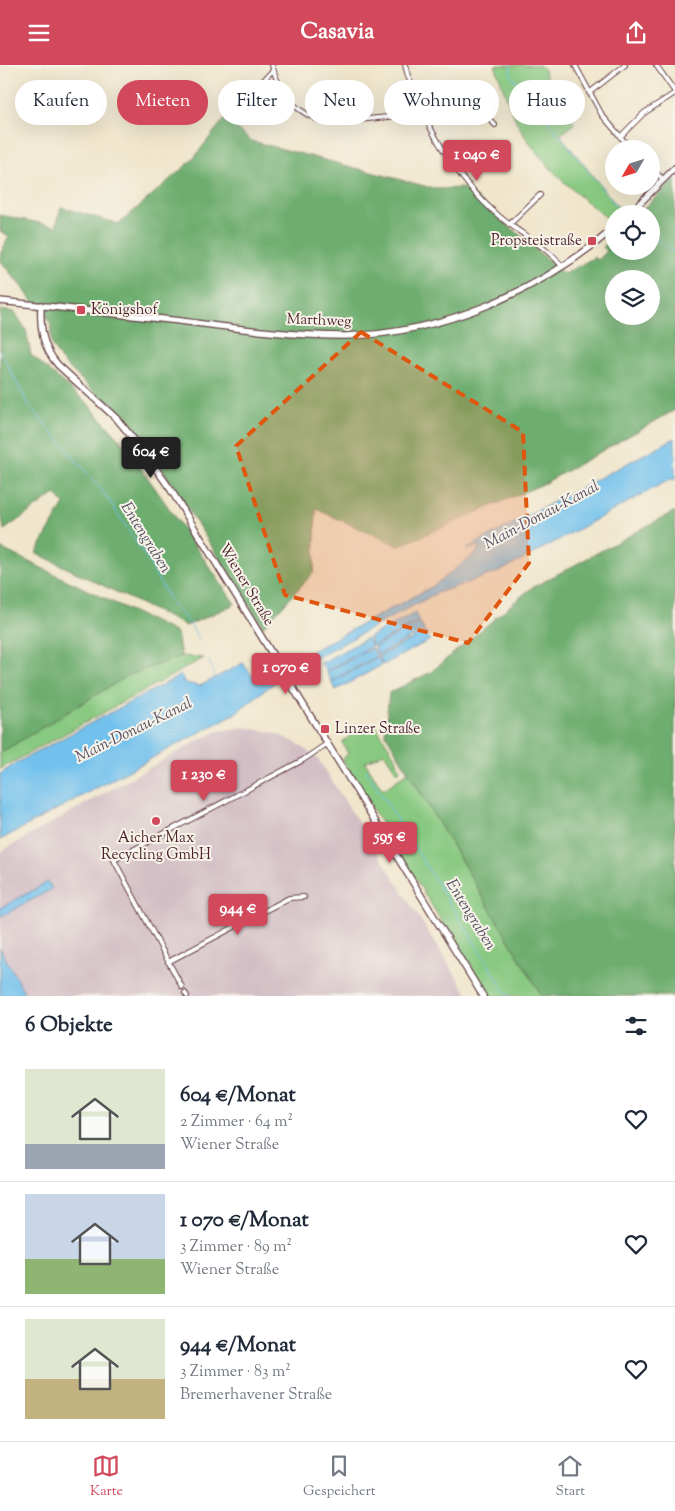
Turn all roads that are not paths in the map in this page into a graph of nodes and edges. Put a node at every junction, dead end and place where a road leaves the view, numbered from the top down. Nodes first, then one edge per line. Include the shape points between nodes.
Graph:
1 (405, 65) edge
2 (576, 65) edge
3 (625, 65) edge
4 (656, 65) edge
5 (272, 67) edge
6 (261, 80) edge
7 (409, 80) edge
8 (589, 93) junction
9 (675, 93) edge
10 (384, 118) edge
11 (430, 125) edge
12 (620, 137) junction
13 (623, 140) edge
14 (675, 168) edge
15 (660, 176) edge
16 (664, 180) junction
17 (540, 195) dead end
18 (639, 205) edge
19 (508, 225) junction
20 (605, 235) edge
21 (562, 266) junction
22 (0, 301) edge
23 (40, 305) junction
24 (328, 743) junction
25 (304, 897) dead end
26 (168, 962) junction
27 (182, 987) dead end
28 (483, 996) edge

1 - 7 street
2 - 8 street
3 - 8 street
4 - 9 street
5 - 6 street
5 - 10 street via 281,91 295,107 312,118 327,123
8 - 12 street
9 - 12 street via 644,113
11 - 19 street via 471,189
12 - 13 street
14 - 16 main road
15 - 16 street
16 - 18 main road
17 - 19 street
19 - 21 street via 540,245
20 - 21 main road, Marthweg
21 - 23 main road, Marthweg via 522,289 475,309 422,325 363,335 247,330
22 - 23 main road, Marthweg
23 - 24 main road, Wiener Straße via 42,339 50,356 108,411 150,460 198,530
24 - 26 street via 303,760 114,860
24 - 28 main road, Wiener Straße
25 - 26 street via 289,898
26 - 27 street

